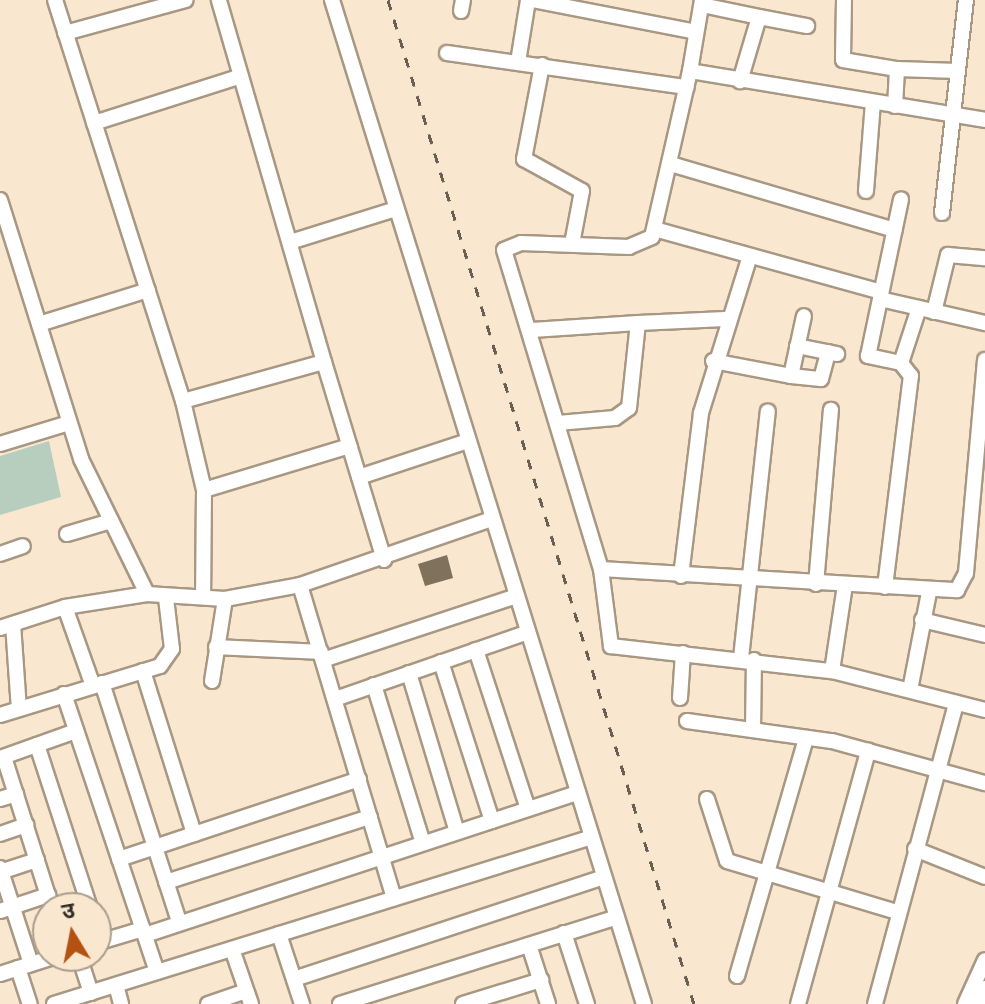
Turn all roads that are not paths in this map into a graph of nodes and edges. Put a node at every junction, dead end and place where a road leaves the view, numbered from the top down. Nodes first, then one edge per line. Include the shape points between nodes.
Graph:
1 (55, 0) edge
2 (186, 0) edge
3 (219, 0) edge
4 (332, 0) edge
5 (530, 0) edge
6 (844, 0) edge
7 (966, 0) edge
8 (702, 2) edge
9 (759, 17) junction
10 (807, 26) dead end
11 (696, 32) junction
12 (65, 33) junction
13 (447, 53) dead end
14 (518, 62) junction
15 (542, 65) junction
16 (897, 69) junction
17 (690, 71) junction
18 (958, 71) junction
19 (241, 76) junction
20 (740, 81) junction
21 (687, 87) junction
22 (873, 103) junction
23 (895, 106) junction
24 (953, 115) junction
25 (985, 120) edge
26 (94, 123) junction
27 (674, 165) junction
28 (866, 191) dead end
29 (901, 199) dead end
30 (1, 207) edge
31 (396, 209) junction
32 (942, 213) dead end
33 (658, 230) junction
34 (895, 230) junction
35 (290, 242) junction
36 (572, 244) junction
37 (750, 256) junction
38 (985, 258) edge
39 (148, 290) junction
40 (881, 296) junction
41 (919, 308) junction
42 (934, 312) junction
43 (804, 316) dead end
44 (725, 319) junction
45 (638, 323) junction
46 (985, 323) edge
47 (39, 324) junction
48 (532, 330) junction
49 (797, 346) junction
50 (985, 360) edge
51 (713, 361) junction
52 (324, 362) junction
53 (901, 363) junction
54 (791, 376) junction
55 (183, 401) junction
56 (831, 410) dead end
57 (768, 411) dead end
58 (69, 423) junction
59 (558, 423) junction
60 (468, 441) junction
61 (0, 444) edge
62 (350, 446) junction
63 (359, 477) junction
64 (204, 490) junction
65 (492, 519) junction
66 (111, 521) junction
67 (67, 534) dead end
68 (23, 546) dead end
69 (0, 554) edge
70 (384, 560) junction
71 (601, 569) junction
72 (681, 576) junction
73 (747, 582) junction
74 (816, 584) junction
75 (300, 585) junction
76 (845, 585) junction
77 (885, 587) junction
78 (929, 592) junction
79 (147, 594) junction
80 (516, 596) junction
81 (203, 597) junction
82 (166, 598) junction
83 (225, 599) junction
84 (65, 607) junction
85 (922, 620) junction
86 (6, 626) edge
87 (528, 632) junction
88 (985, 635) edge
89 (216, 647) junction
90 (476, 650) junction
91 (683, 653) junction
92 (322, 656) junction
93 (747, 659) junction
94 (441, 662) junction
95 (143, 671) junction
96 (832, 671) junction
97 (409, 673) junction
98 (212, 681) dead end
99 (98, 684) junction
100 (374, 685) junction
101 (910, 690) junction
102 (64, 694) junction
103 (680, 698) dead end
104 (335, 699) junction
105 (956, 703) junction
106 (19, 709) junction
107 (985, 710) edge
108 (0, 715) edge
109 (687, 721) dead end
110 (753, 730) junction
111 (76, 731) junction
112 (806, 738) junction
113 (37, 745) junction
114 (868, 751) junction
115 (2, 758) edge
116 (938, 771) junction
117 (359, 779) junction
118 (985, 783) edge
119 (578, 793) junction
120 (16, 794) junction
121 (0, 799) edge
122 (707, 799) dead end
123 (528, 809) junction
124 (370, 817) junction
125 (492, 821) junction
126 (26, 825) junction
127 (457, 832) junction
128 (0, 834) edge
129 (194, 834) junction
130 (592, 837) junction
131 (423, 843) junction
132 (156, 847) junction
133 (915, 849) junction
134 (382, 857) junction
135 (119, 859) junction
136 (37, 860) junction
137 (0, 870) edge
138 (768, 876) junction
139 (604, 877) junction
140 (985, 877) edge
141 (166, 882) junction
142 (47, 892) edge
143 (85, 892) edge
144 (829, 894) junction
145 (394, 898) junction
146 (32, 904) edge
147 (6, 909) edge
148 (897, 912) junction
149 (617, 917) junction
150 (179, 922) junction
151 (144, 932) junction
152 (564, 933) junction
153 (279, 934) junction
154 (112, 940) edge
155 (529, 945) junction
156 (232, 949) junction
157 (985, 960) edge
158 (32, 964) edge
159 (24, 966) junction
160 (84, 972) edge
161 (157, 972) junction
162 (0, 974) edge
163 (737, 976) dead end
164 (294, 979) junction
165 (541, 980) junction
166 (116, 985) junction
167 (985, 992) edge
168 (91, 993) junction
169 (248, 997) edge
170 (509, 997) edge
171 (467, 1003) edge
172 (30, 1004) edge
173 (54, 1004) edge
174 (121, 1004) edge
175 (208, 1004) edge
176 (302, 1004) edge
177 (341, 1004) edge
178 (548, 1004) edge
179 (587, 1004) edge
180 (644, 1004) edge
181 (798, 1004) edge
182 (875, 1004) edge
183 (965, 1004) edge
184 (980, 1004) edge

1 - 12 street
2 - 12 street
3 - 19 street
4 - 31 street
5 - 11 street
5 - 14 street
6 - 16 street via 843,60
7 - 18 street
8 - 9 street
8 - 11 street
9 - 10 street
9 - 20 street
11 - 17 street
12 - 26 street
13 - 14 street
14 - 15 street
15 - 21 street
15 - 36 street via 524,159 582,191
16 - 18 street
16 - 23 street
17 - 20 street
17 - 21 street
18 - 24 street
19 - 26 street
19 - 35 street
20 - 22 street
21 - 27 street
22 - 23 street
22 - 28 street
23 - 24 street
24 - 25 street
24 - 32 street
26 - 39 street
27 - 33 street
27 - 34 street
29 - 34 street
30 - 47 street
31 - 35 street
31 - 60 street
33 - 36 street via 638,246
33 - 37 street
34 - 40 street
35 - 52 street
36 - 48 street via 521,243 504,250
37 - 40 street
37 - 44 street
38 - 42 street via 948,255
39 - 47 street
39 - 55 street
40 - 41 street
40 - 53 street via 868,356
41 - 42 street
41 - 53 street
42 - 46 street
43 - 49 street
44 - 45 street
44 - 51 street
45 - 48 street
45 - 59 street via 629,408 615,418
47 - 58 street
48 - 59 street
49 - 54 street
49 - 54 street via 833,353 821,379
50 - 78 street via 966,573 957,590
51 - 54 street
51 - 72 street
52 - 55 street
52 - 62 street
53 - 77 street via 911,386
55 - 64 street
56 - 74 street
57 - 73 street
58 - 61 street
58 - 66 street
59 - 71 street
60 - 63 street
60 - 65 street
62 - 63 street
62 - 64 street
63 - 70 street
64 - 81 street
65 - 70 street
65 - 80 street
66 - 67 street
66 - 79 street
68 - 69 street
70 - 75 street
71 - 72 street
71 - 91 street via 611,646
72 - 73 street
73 - 74 street
73 - 93 street
74 - 76 street
75 - 83 street
75 - 92 street
76 - 77 street
76 - 96 street
77 - 78 street
78 - 85 street
79 - 82 street
79 - 84 street
80 - 87 street
80 - 92 street
81 - 82 street
81 - 83 street
82 - 95 street via 172,649 160,666
83 - 89 street
84 - 86 street
84 - 99 street
85 - 88 street
85 - 101 street
86 - 106 street
87 - 90 street
87 - 119 street
89 - 92 street
89 - 98 street
90 - 94 street
90 - 123 street
91 - 93 street
91 - 103 street
92 - 104 street
93 - 96 street
93 - 110 street
94 - 97 street
94 - 125 street
95 - 99 street
95 - 129 street
96 - 101 street
97 - 100 street
97 - 127 street
99 - 102 street
99 - 132 street
100 - 104 street
100 - 131 street
101 - 105 street
102 - 106 street
102 - 111 street
104 - 117 street
105 - 107 street
105 - 116 street
106 - 108 street
109 - 110 street
110 - 112 street
111 - 113 street
111 - 135 street
112 - 114 street
112 - 138 street
113 - 115 street
113 - 143 street
114 - 116 street
114 - 144 street
115 - 120 street
116 - 118 street
116 - 133 street
117 - 124 street
117 - 129 street
119 - 123 street
119 - 130 street
120 - 121 street
120 - 126 street
122 - 138 street via 727,861
123 - 125 street
124 - 134 street
124 - 141 street
125 - 127 street
126 - 128 street
126 - 136 street
127 - 131 street
129 - 132 street
130 - 139 street
130 - 145 street
131 - 134 street
132 - 135 street
132 - 141 street
133 - 140 street
133 - 148 street
134 - 145 street
134 - 150 street
135 - 151 street
136 - 137 street
136 - 142 street
137 - 147 street
138 - 144 street
138 - 163 street
139 - 149 street
139 - 164 street
141 - 150 street
144 - 148 street
144 - 181 street
145 - 153 street
146 - 147 street
147 - 159 street
148 - 182 street
149 - 152 street
149 - 180 street
150 - 151 street
151 - 154 street
151 - 161 street
152 - 155 street
152 - 179 street
153 - 156 street
153 - 164 street
155 - 165 street
155 - 177 street
156 - 161 street
156 - 169 street
157 - 183 street
158 - 159 street
159 - 162 street
159 - 172 street
160 - 168 street
161 - 166 street
164 - 176 street
165 - 170 street
165 - 178 street
166 - 168 street
166 - 174 street
167 - 184 main road
168 - 173 street
169 - 175 street
170 - 171 street

